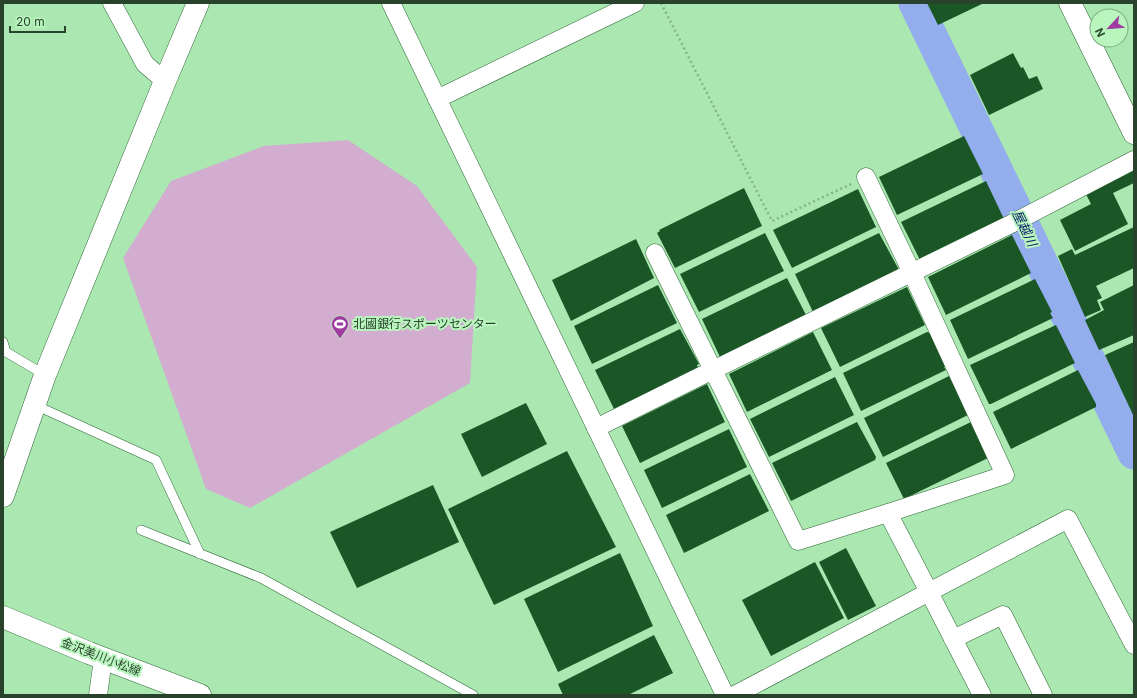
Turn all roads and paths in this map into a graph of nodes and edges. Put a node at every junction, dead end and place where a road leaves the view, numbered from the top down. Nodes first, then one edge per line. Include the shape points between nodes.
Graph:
1 (112, 3) edge
2 (198, 3) edge
3 (391, 3) edge
4 (635, 3) edge
5 (660, 3) edge
6 (1070, 3) edge
7 (165, 81) junction
8 (437, 98) junction
9 (1134, 133) edge
10 (1134, 160) edge
11 (866, 177) joint
12 (655, 253) dead end
13 (912, 273) junction
14 (3, 342) edge
15 (713, 370) junction
16 (45, 375) junction
17 (35, 405) junction
18 (596, 428) junction
19 (3, 496) edge
20 (888, 512) junction
21 (141, 530) dead end
22 (200, 554) junction
23 (930, 592) junction
24 (3, 617) edge
25 (953, 639) junction
26 (1134, 645) edge
27 (103, 659) junction
28 (98, 695) edge
29 (200, 695) edge
30 (473, 695) edge
31 (725, 695) edge
32 (735, 695) edge
33 (982, 695) edge
34 (1043, 695) edge

1 - 7 street via 145,64
2 - 7 street
3 - 8 street
4 - 8 street
5 - 11 path via 772,221
6 - 9 street
7 - 16 street
8 - 18 street
10 - 13 street
11 - 13 street
12 - 15 street
13 - 15 street
13 - 20 street via 1006,475
14 - 16 lane via 6,352
15 - 18 street
15 - 20 street via 798,541
16 - 17 street
17 - 19 street
17 - 22 lane via 156,460
18 - 31 street
20 - 23 street
21 - 22 lane
22 - 30 lane via 260,578
23 - 25 street
23 - 26 street via 1068,519
23 - 32 street
24 - 27 street, 金沢美川小松線
25 - 33 street
25 - 34 street via 1003,615
27 - 28 street
27 - 29 street, 金沢美川小松線

